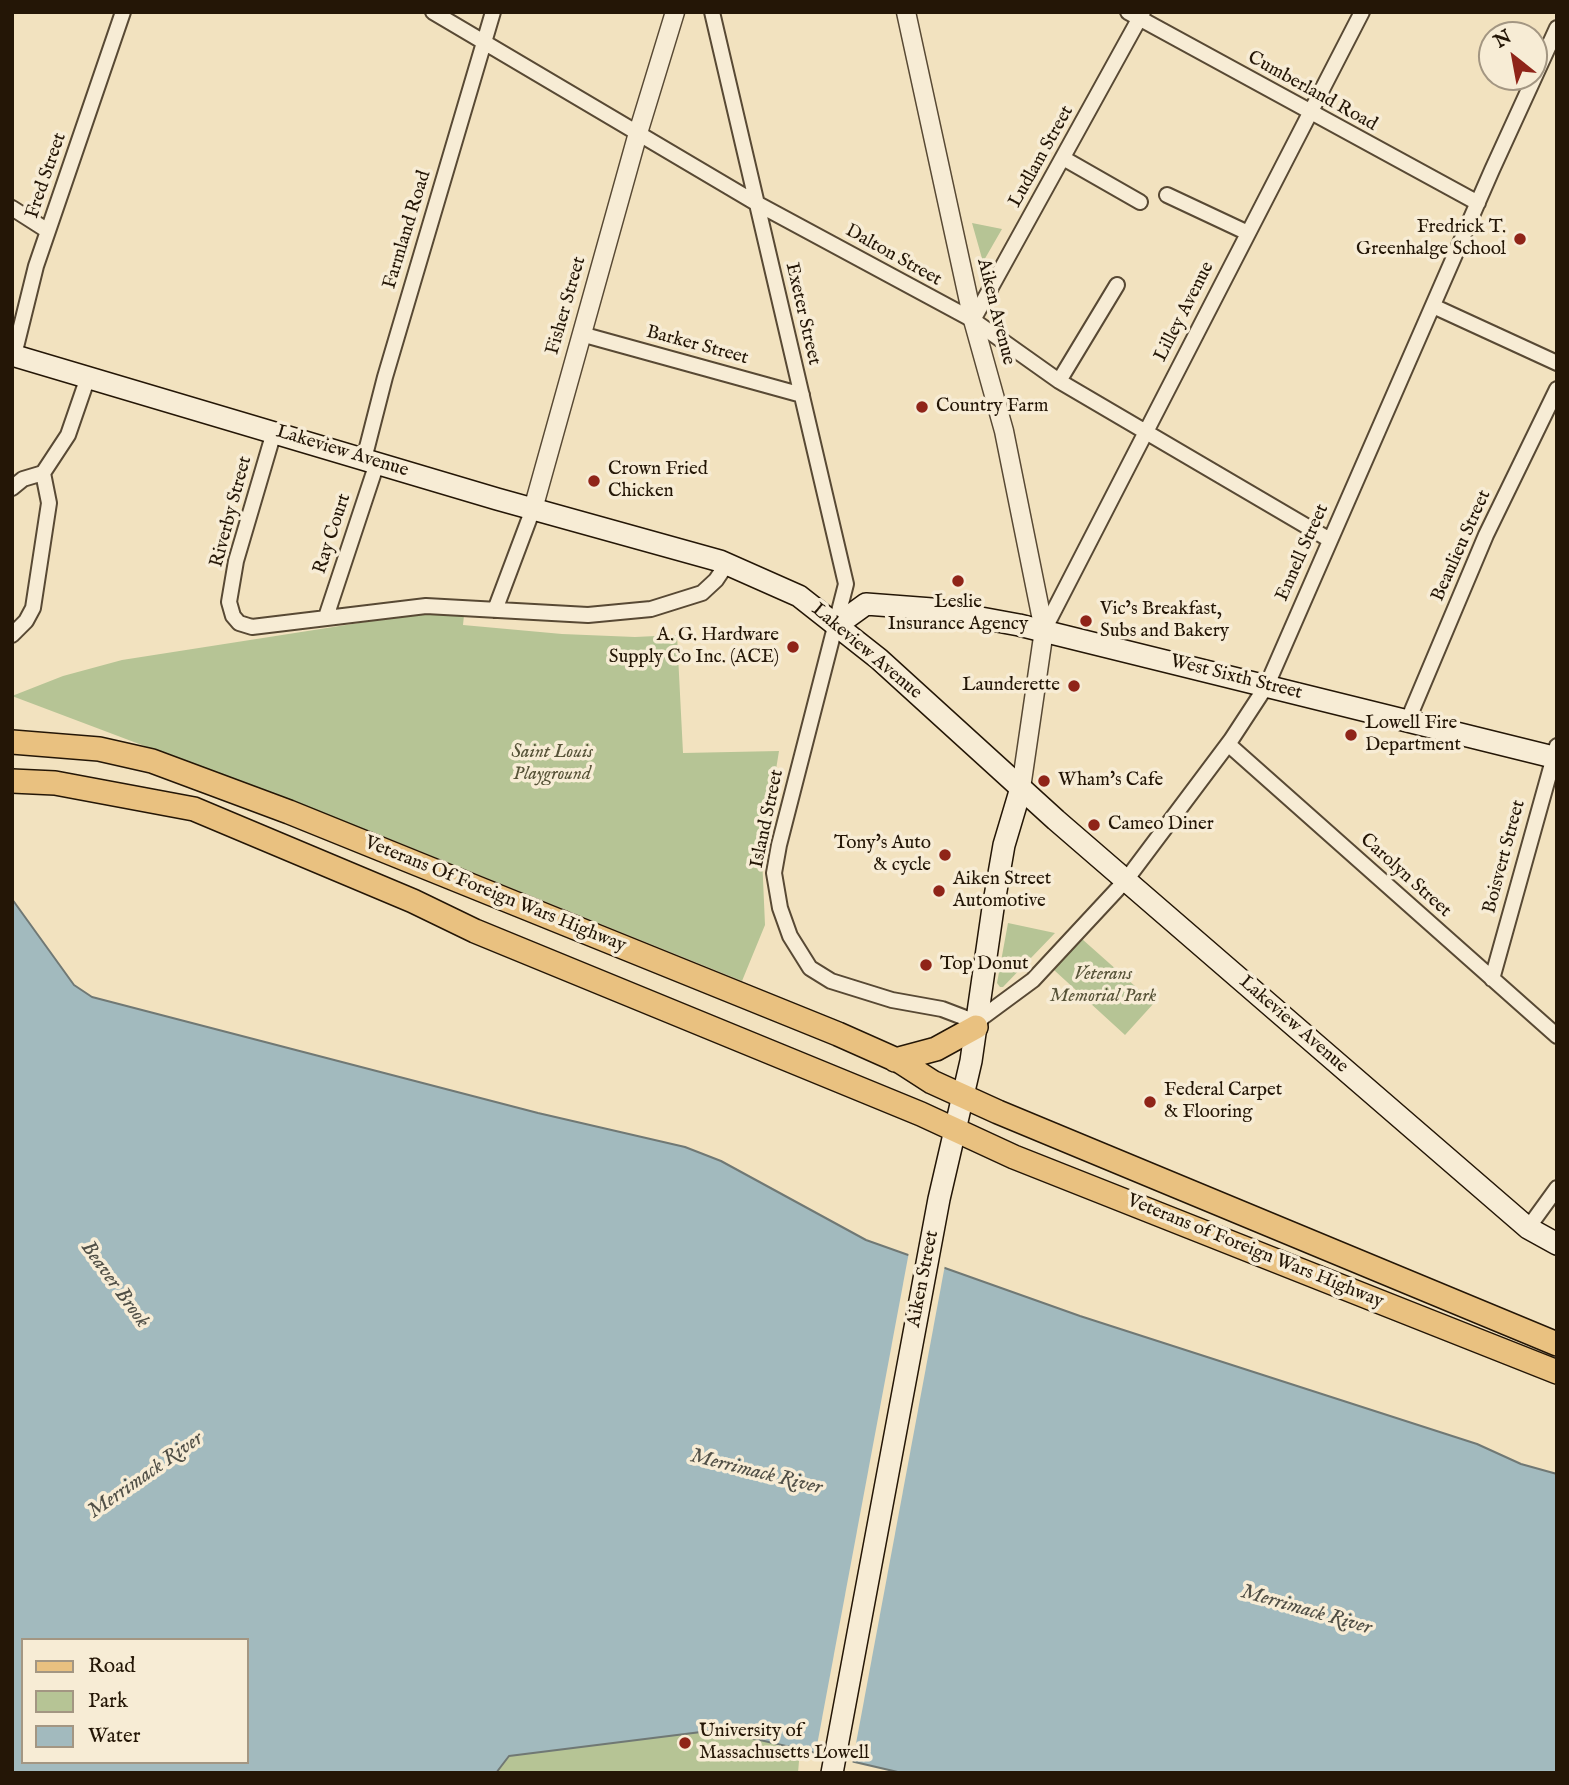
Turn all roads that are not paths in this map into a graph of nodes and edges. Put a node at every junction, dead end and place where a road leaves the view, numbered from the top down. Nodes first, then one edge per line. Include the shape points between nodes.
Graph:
1 (123, 12) edge
2 (433, 12) edge
3 (493, 12) edge
4 (675, 12) edge
5 (712, 12) edge
6 (906, 12) edge
7 (1362, 12) edge
8 (1137, 14) edge
9 (1557, 28) edge
10 (484, 42) junction
11 (1309, 113) junction
12 (638, 133) junction
13 (1063, 158) junction
14 (1167, 195) dead end
15 (1140, 202) dead end
16 (756, 203) junction
17 (1478, 203) junction
18 (12, 208) edge
19 (48, 231) junction
20 (1248, 233) junction
21 (1117, 285) dead end
22 (1433, 306) junction
23 (973, 320) junction
24 (581, 334) junction
25 (13, 355) edge
26 (1557, 363) edge
27 (88, 377) junction
28 (1059, 381) junction
29 (1557, 389) edge
30 (802, 395) junction
31 (274, 432) junction
32 (1145, 432) junction
33 (371, 461) junction
34 (43, 473) junction
35 (12, 488) edge
36 (533, 509) junction
37 (1330, 540) junction
38 (726, 565) junction
39 (495, 610) junction
40 (326, 617) junction
41 (837, 625) junction
42 (1044, 630) junction
43 (12, 635) edge
44 (1267, 685) junction
45 (1408, 720) junction
46 (12, 742) edge
47 (1228, 744) junction
48 (1555, 754) edge
49 (12, 780) edge
50 (1021, 788) junction
51 (1126, 880) junction
52 (1492, 979) junction
53 (976, 1024) junction
54 (1557, 1036) edge
55 (895, 1060) junction
56 (963, 1096) junction
57 (954, 1130) junction
58 (1557, 1188) edge
59 (1528, 1228) junction
60 (1557, 1244) edge
61 (1557, 1344) edge
62 (1557, 1372) edge
63 (832, 1773) edge

1 - 19 street, Fred Street
2 - 10 street, Dalton Street
3 - 10 street, Farmland Road
4 - 12 street, Fisher Street
5 - 16 street, Exeter Street
6 - 23 street, Aiken Avenue
7 - 11 street, Lilley Avenue
8 - 11 street, Cumberland Road
8 - 13 street, Ludlam Street
9 - 17 street, Ennell Street
10 - 12 street, Dalton Street
10 - 33 street, Farmland Road via 384,377
11 - 17 street, Cumberland Road
11 - 20 street, Lilley Avenue
12 - 16 street, Dalton Street
12 - 24 street, Fisher Street
13 - 15 street
13 - 23 street, Ludlam Street
14 - 20 street
16 - 23 street, Dalton Street
16 - 30 street, Exeter Street
17 - 22 street, Ennell Street
18 - 19 street
19 - 25 street, Fred Street
20 - 32 street, Lilley Avenue
21 - 28 street
22 - 26 street
22 - 37 street, Ennell Street
23 - 28 street, Dalton Street
23 - 42 street, Aiken Avenue via 1003,431
24 - 30 street, Barker Street
24 - 36 street, Fisher Street
25 - 27 main road, Lakeview Avenue
27 - 31 main road, Lakeview Avenue
27 - 34 street via 68,435
28 - 32 street, Dalton Street
29 - 45 street, Beaulieu Street via 1486,535
30 - 41 street, Exeter Street via 846,584
31 - 33 main road, Lakeview Avenue
31 - 40 street, Riverby Street via 236,561 229,602 239,623 252,627
32 - 37 street, Dalton Street
32 - 42 street, Lilley Avenue
33 - 36 main road, Lakeview Avenue
33 - 40 street, Ray Court
34 - 35 street
34 - 43 street via 49,503 33,608
36 - 38 main road, Lakeview Avenue
36 - 39 street, Fisher Street
37 - 44 street, Ennell Street
38 - 39 street via 702,593 651,609 588,615
38 - 41 main road, Lakeview Avenue via 799,596
39 - 40 street via 426,606
41 - 42 main road, West Sixth Street via 866,604 932,609
41 - 50 main road, Lakeview Avenue
41 - 53 street, Island Street via 779,845 774,873 780,908 790,936 810,968 831,981 891,1000 942,1009
42 - 44 main road, West Sixth Street
42 - 50 street, Aiken Avenue
44 - 45 main road, West Sixth Street
44 - 47 street, Ennell Street
45 - 48 main road, West Sixth Street
46 - 55 main road, Veterans Of Foreign Wars Highway via 99,749 190,774 716,983
47 - 51 street, Ennell Street
47 - 52 street, Carolyn Street
48 - 52 street, Boisvert Street
49 - 57 main road, Veterans Of Foreign Wars Highway via 55,783 194,809
50 - 51 main road, Lakeview Avenue
50 - 53 main road, Aiken Street via 1004,845
51 - 53 street, Ennell Street via 1033,980
51 - 59 main road, Lakeview Avenue
52 - 54 street, Carolyn Street
53 - 55 main road via 936,1049
53 - 56 main road, Aiken Street
55 - 56 main road, Veterans Of Foreign Wars Highway
56 - 57 main road, Aiken Street
56 - 61 main road, Veterans of Foreign Wars Highway
57 - 62 main road, Veterans of Foreign Wars Highway
57 - 63 main road, Aiken Street
58 - 59 street
59 - 60 main road, Lakeview Avenue

